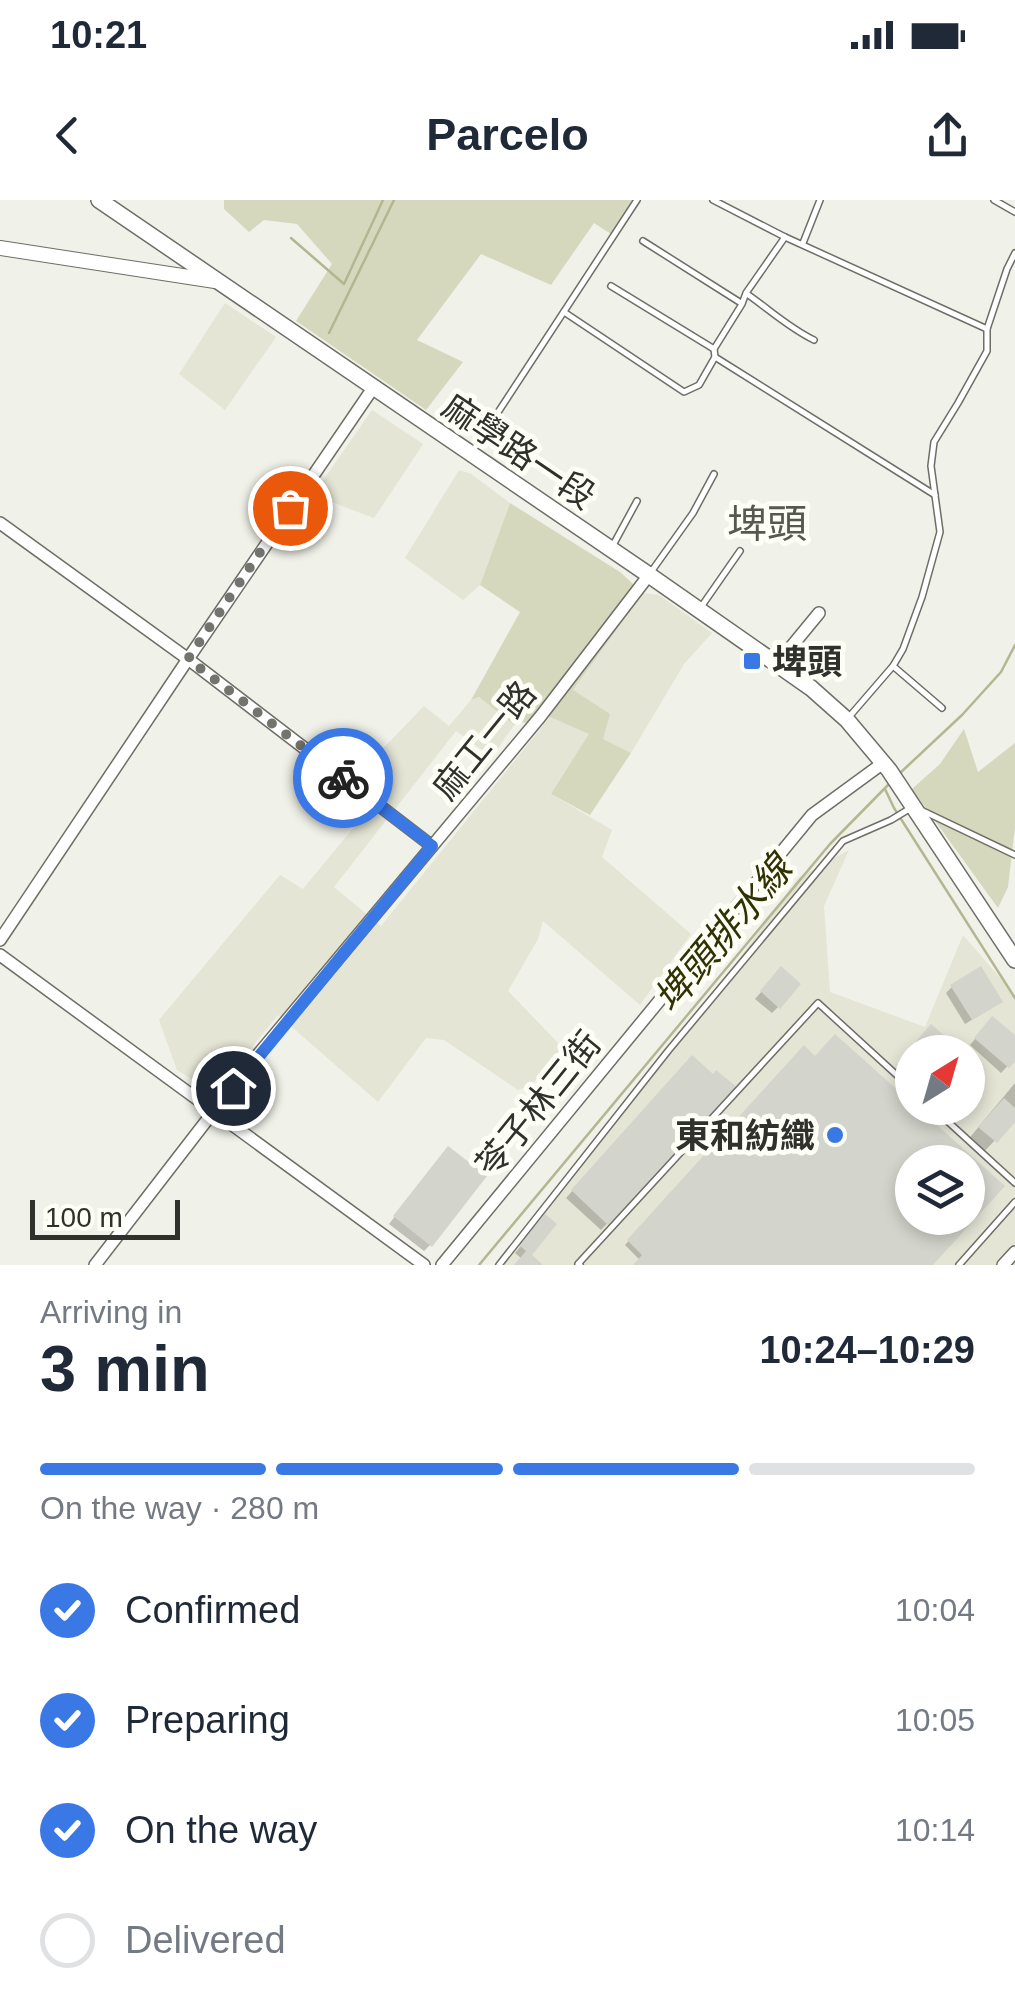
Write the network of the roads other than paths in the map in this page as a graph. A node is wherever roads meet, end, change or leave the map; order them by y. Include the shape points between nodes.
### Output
1 (99, 200) edge
2 (637, 200) edge
3 (713, 200) edge
4 (820, 200) edge
5 (994, 200) edge
6 (1015, 212) edge
7 (785, 237) junction
8 (642, 241) dead end
9 (803, 243) junction
10 (0, 248) edge
11 (1015, 253) edge
12 (215, 281) junction
13 (611, 286) dead end
14 (746, 293) junction
15 (742, 304) junction
16 (563, 312) junction
17 (986, 329) junction
18 (814, 340) dead end
19 (714, 349) junction
20 (715, 358) junction
21 (373, 388) junction
22 (470, 454) junction
23 (714, 474) dead end
24 (935, 495) junction
25 (637, 501) dead end
26 (0, 523) edge
27 (611, 549) junction
28 (740, 552) dead end
29 (650, 575) junction
30 (700, 610) junction
31 (819, 613) dead end
32 (188, 659) junction
33 (777, 664) junction
34 (893, 666) junction
35 (942, 708) dead end
36 (848, 720) junction
37 (886, 767) junction
38 (912, 806) junction
39 (432, 846) junction
40 (1015, 855) edge
41 (0, 940) edge
42 (0, 956) edge
43 (1015, 960) edge
44 (895, 1073) edge
45 (215, 1113) junction
46 (951, 1125) edge
47 (1015, 1183) edge
48 (1015, 1202) edge
49 (1015, 1252) edge
50 (95, 1265) edge
51 (424, 1265) edge
52 (442, 1265) edge
53 (499, 1265) edge
54 (580, 1265) edge
55 (958, 1265) edge
56 (1004, 1265) edge

1 - 12 main road, 麻學路一段
2 - 16 lane
3 - 7 lane
4 - 9 lane
5 - 6 lane
7 - 9 lane
7 - 14 lane
8 - 15 lane
9 - 17 lane
10 - 12 street
11 - 17 lane
12 - 21 main road, 麻學路一段
13 - 19 lane
14 - 15 lane
14 - 18 lane
15 - 19 lane
16 - 20 lane via 684,392 699,385
16 - 22 lane
17 - 24 lane via 987,351 934,442
19 - 20 lane
20 - 24 lane
21 - 22 main road, 麻學路一段
21 - 32 street
22 - 27 main road, 麻學路一段
23 - 29 lane
24 - 34 lane via 940,532
25 - 27 lane
26 - 32 street
27 - 29 main road, 麻學路一段
28 - 30 lane
29 - 30 main road, 麻學路一段
29 - 39 street, 麻工一路
30 - 33 main road, 麻學路一段
31 - 33 street
32 - 39 street
32 - 41 street
33 - 36 main road, 麻學路一段
34 - 35 lane
34 - 36 lane
36 - 37 main road, 麻學路一段
37 - 38 main road, 麻學路一段
37 - 52 street, 苓子林三街 via 812,815
38 - 40 lane
38 - 43 main road
38 - 53 lane via 843,841
39 - 45 street, 麻工一路
42 - 45 street
44 - 54 lane via 818,1003
45 - 50 street, 麻工一路
45 - 51 street
46 - 47 lane
48 - 55 lane
49 - 56 street

